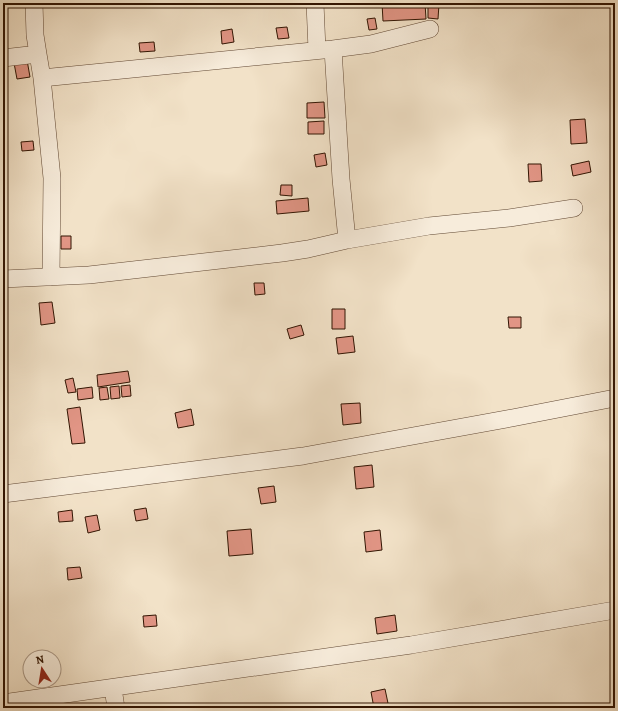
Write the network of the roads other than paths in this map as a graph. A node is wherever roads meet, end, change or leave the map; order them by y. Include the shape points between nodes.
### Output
1 (34, 3) edge
2 (315, 3) edge
3 (430, 29) dead end
4 (325, 49) junction
5 (38, 54) junction
6 (3, 58) edge
7 (42, 78) junction
8 (574, 208) dead end
9 (347, 240) junction
10 (51, 277) junction
11 (3, 279) edge
12 (615, 398) edge
13 (3, 494) edge
14 (615, 610) edge
15 (113, 688) junction
16 (3, 703) edge
17 (116, 708) edge

1 - 5 street
2 - 4 street
3 - 4 street via 371,44
4 - 7 street
4 - 9 street
5 - 6 street
5 - 7 street
7 - 10 street via 52,178
8 - 9 street via 509,218 435,225
9 - 10 street via 282,253
10 - 11 street
12 - 13 street via 303,456
14 - 15 street via 411,645
15 - 16 street
15 - 17 street

